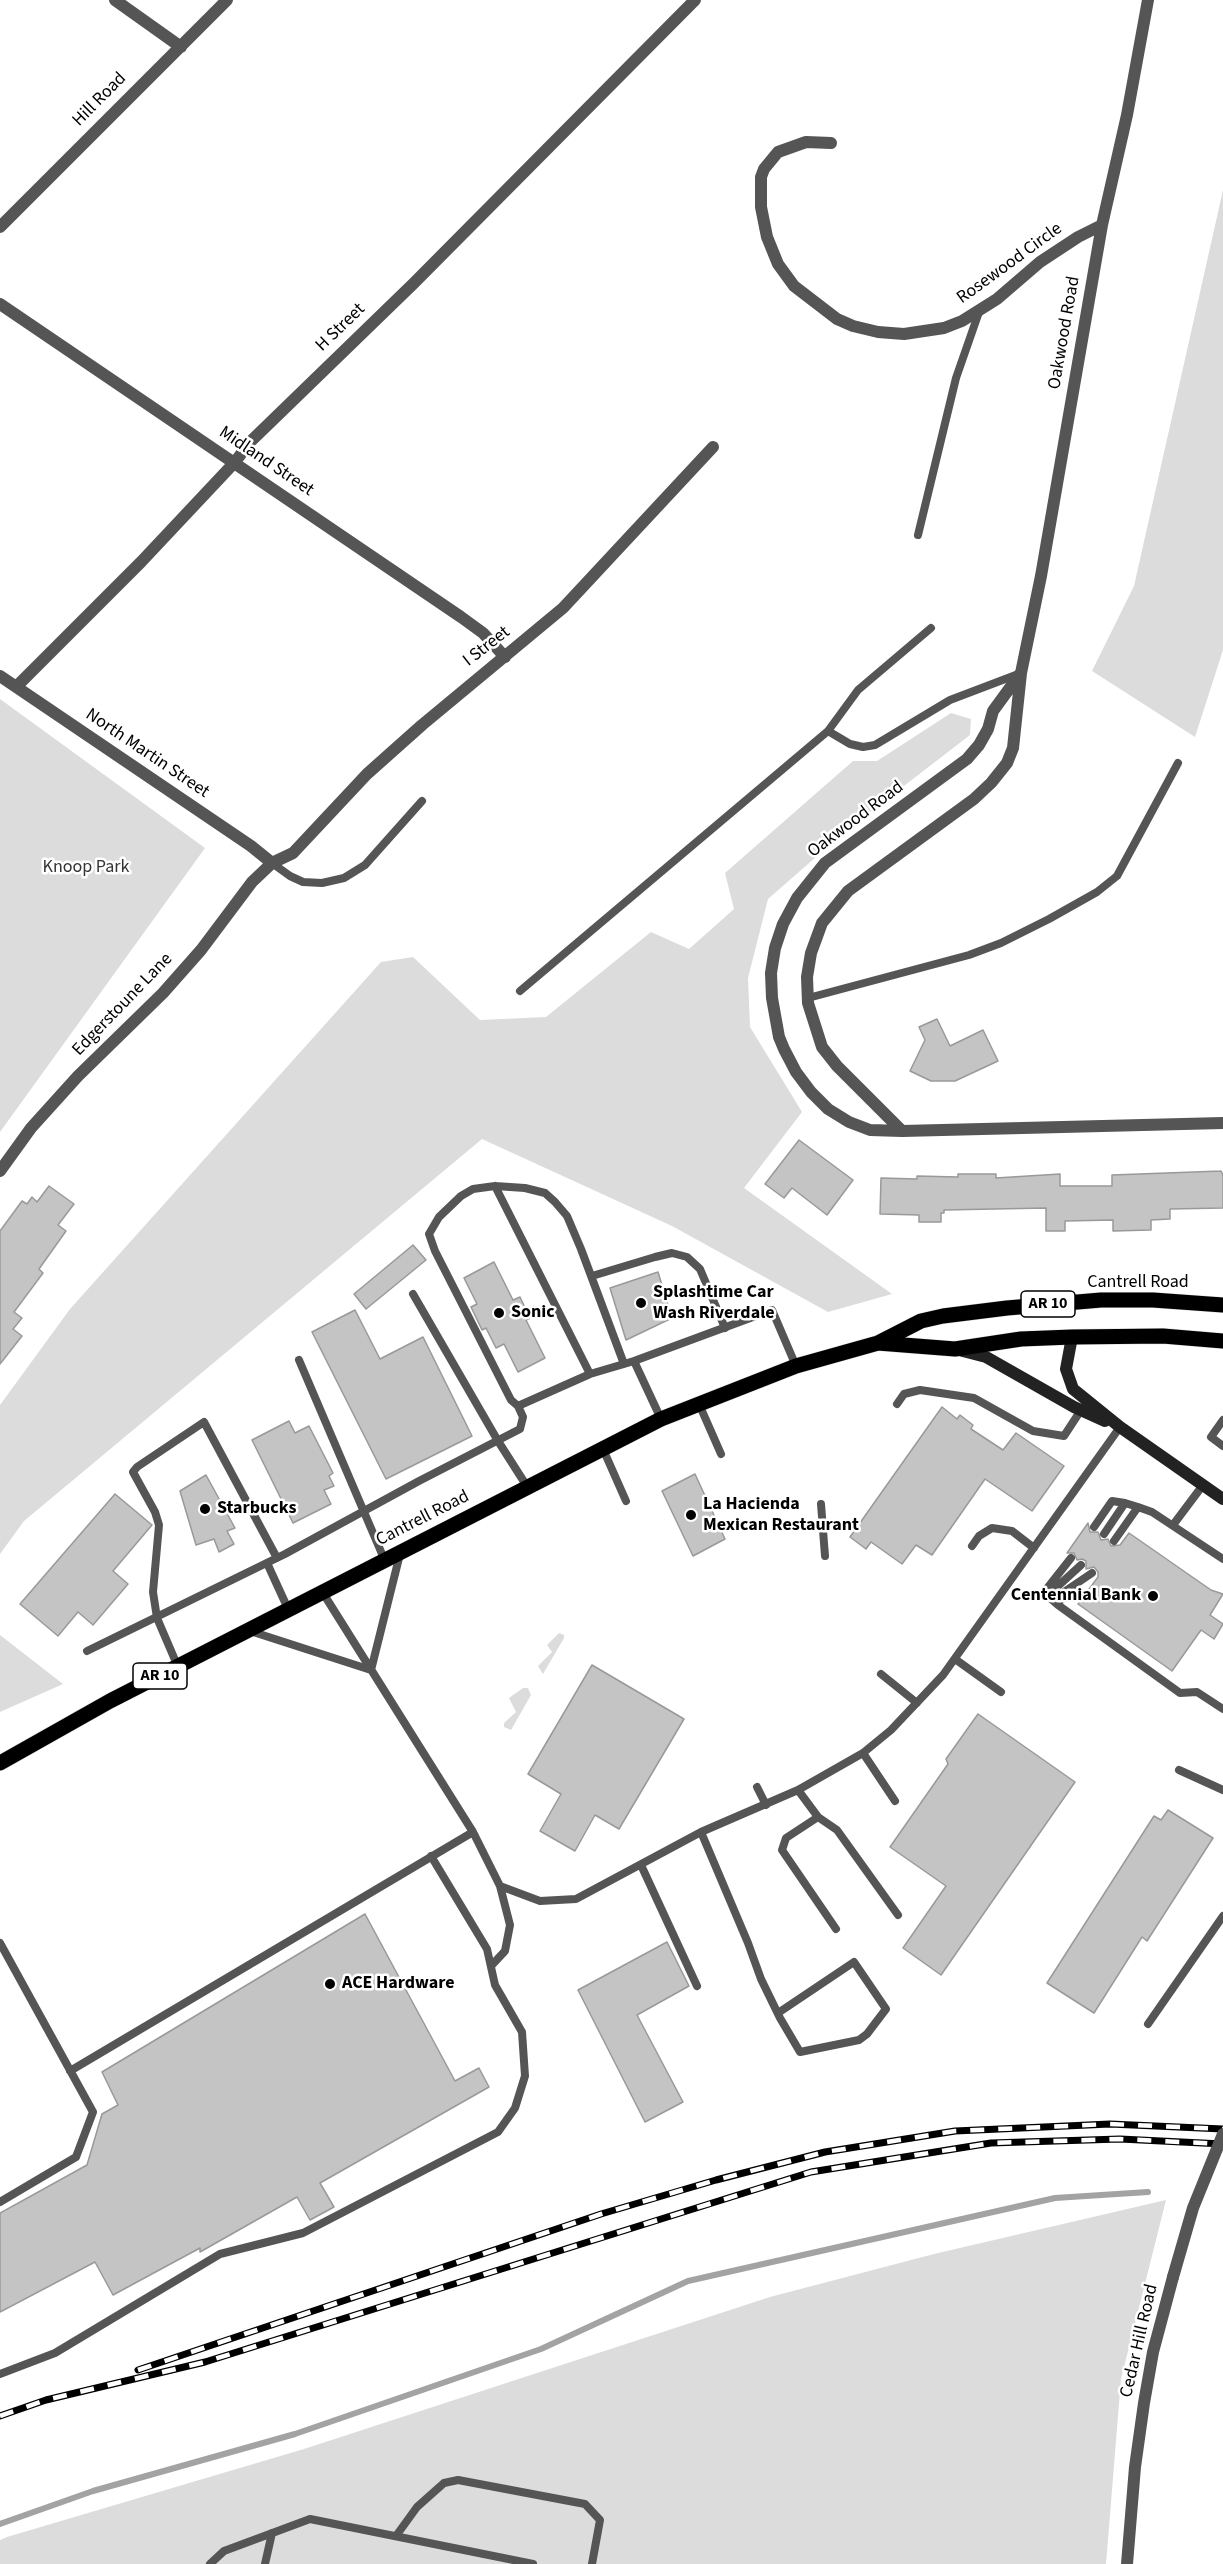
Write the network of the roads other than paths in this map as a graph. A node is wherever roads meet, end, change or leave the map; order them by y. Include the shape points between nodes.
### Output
1 (115, 0) edge
2 (227, 0) edge
3 (695, 0) edge
4 (1148, 0) edge
5 (181, 47) junction
6 (831, 143) dead end
7 (1102, 225) junction
8 (0, 227) edge
9 (0, 304) edge
10 (979, 312) junction
11 (713, 447) dead end
12 (235, 462) junction
13 (918, 535) dead end
14 (931, 628) dead end
15 (505, 657) junction
16 (1021, 673) junction
17 (0, 676) edge
18 (16, 687) junction
19 (828, 731) junction
20 (1178, 763) dead end
21 (422, 801) dead end
22 (272, 863) junction
23 (520, 991) dead end
24 (808, 998) junction
25 (1223, 1123) edge
26 (902, 1131) junction
27 (0, 1171) edge
28 (495, 1186) junction
29 (592, 1276) junction
30 (413, 1294) dead end
31 (1223, 1305) edge
32 (725, 1328) junction
33 (1072, 1337) junction
34 (1223, 1341) edge
35 (878, 1343) junction
36 (955, 1349) junction
37 (299, 1360) dead end
38 (634, 1361) junction
39 (624, 1364) junction
40 (796, 1366) junction
41 (590, 1374) junction
42 (699, 1404) junction
43 (897, 1404) dead end
44 (518, 1406) junction
45 (1081, 1410) junction
46 (661, 1419) junction
47 (1223, 1420) edge
48 (1120, 1427) junction
49 (498, 1442) junction
50 (1223, 1446) edge
51 (603, 1449) junction
52 (722, 1454) dead end
53 (1203, 1485) junction
54 (528, 1488) junction
55 (1223, 1499) edge
56 (626, 1501) dead end
57 (1125, 1503) junction
58 (821, 1504) dead end
59 (1137, 1507) junction
60 (365, 1510) junction
61 (1173, 1525) junction
62 (1094, 1527) dead end
63 (1104, 1534) dead end
64 (1114, 1541) dead end
65 (972, 1546) dead end
66 (1034, 1548) junction
67 (400, 1554) junction
68 (825, 1556) dead end
69 (277, 1558) junction
70 (1071, 1558) dead end
71 (1223, 1559) edge
72 (384, 1561) junction
73 (267, 1563) junction
74 (1081, 1565) dead end
75 (1092, 1573) dead end
76 (323, 1593) junction
77 (1050, 1598) junction
78 (1058, 1605) junction
79 (289, 1612) junction
80 (157, 1618) junction
81 (250, 1631) junction
82 (87, 1651) dead end
83 (955, 1659) junction
84 (178, 1667) junction
85 (371, 1670) junction
86 (882, 1674) dead end
87 (1001, 1692) dead end
88 (917, 1703) junction
89 (1223, 1709) edge
90 (862, 1753) junction
91 (0, 1763) edge
92 (1179, 1770) dead end
93 (757, 1787) dead end
94 (798, 1790) junction
95 (1223, 1790) edge
96 (895, 1801) dead end
97 (766, 1805) junction
98 (818, 1817) junction
99 (473, 1832) junction
100 (700, 1832) junction
101 (431, 1856) junction
102 (641, 1865) junction
103 (500, 1886) junction
104 (898, 1915) dead end
105 (1223, 1916) edge
106 (836, 1929) dead end
107 (0, 1943) edge
108 (491, 1966) junction
109 (697, 1986) dead end
110 (778, 2013) junction
111 (1148, 2024) dead end
112 (70, 2071) junction
113 (1223, 2134) edge
114 (0, 2202) edge
115 (0, 2374) edge
116 (272, 2534) junction
117 (396, 2536) junction
118 (210, 2564) edge
119 (265, 2564) edge
120 (533, 2564) edge
121 (592, 2564) edge
122 (1127, 2564) edge

1 - 5 street
2 - 5 street, Hill Road
3 - 12 street, H Street
4 - 7 street, Oakwood Road
5 - 8 street, Hill Road
6 - 10 street, Rosewood Circle via 806,142 786,147 771,158 761,177 767,237 778,264 794,286 837,319 878,332 904,334 944,328
7 - 10 street, Rosewood Circle via 1040,262
7 - 16 street, Oakwood Road
9 - 12 street, Midland Street
10 - 13 lane via 956,378
11 - 15 street, I Street via 563,608
12 - 15 street, Midland Street via 461,617
12 - 18 street, H Street
14 - 19 lane via 858,690
15 - 22 street, I Street via 367,774 293,852
16 - 19 lane via 950,700 875,745 850,744
16 - 24 street, Oakwood Road via 1016,734 1007,763 974,799 848,891 831,911 811,953
16 - 26 street, Oakwood Road via 993,711 980,745 967,759 814,874 783,924 775,948 772,998 779,1037 796,1072 822,1104 849,1122 870,1130
17 - 18 street, North Martin Street
18 - 22 street, North Martin Street
19 - 23 lane
20 - 24 lane via 1116,876 1097,892 969,955
21 - 22 lane via 365,865 344,878 303,882
22 - 27 street, Edgerstoune Lane via 252,882 163,993 30,1128
24 - 26 street, Oakwood Road via 827,1055
25 - 26 street, Oakwood Road
28 - 29 lane via 545,1193 555,1202 567,1216
28 - 41 lane
28 - 44 lane via 473,1189 461,1196 439,1217 429,1234 511,1400
29 - 32 lane via 672,1253 687,1257 700,1269
29 - 39 lane
30 - 49 lane
31 - 35 main road, Cantrell Road / AR 10 via 1101,1300 1007,1308 921,1321
32 - 38 lane
32 - 40 lane via 772,1310
33 - 34 main road, Cantrell Road / AR 10 via 1163,1336
33 - 36 main road, Cantrell Road / AR 10 via 993,1342
33 - 48 street via 1066,1369 1073,1389
35 - 36 main road, Cantrell Road / AR 10
35 - 40 main road, Cantrell Road / AR 10
36 - 45 street via 986,1357
37 - 60 lane
38 - 39 lane
38 - 46 lane
39 - 41 lane
40 - 42 main road, Cantrell Road / AR 10
41 - 44 lane
42 - 46 main road, Cantrell Road / AR 10
42 - 52 lane
43 - 45 lane via 904,1394 920,1390 974,1398 1033,1431 1064,1436
44 - 49 lane via 523,1417 520,1429
45 - 48 street
46 - 51 main road, Cantrell Road / AR 10
47 - 50 lane via 1211,1437
48 - 53 street
48 - 66 lane
49 - 54 lane
49 - 60 lane
51 - 54 main road, Cantrell Road / AR 10
51 - 56 lane
53 - 55 street
53 - 61 lane
54 - 67 main road, Cantrell Road / AR 10
57 - 59 lane
57 - 62 lane via 1112,1501
57 - 63 lane
58 - 68 lane
59 - 61 lane
59 - 64 lane
60 - 69 lane
60 - 72 lane
61 - 71 lane
65 - 66 lane via 992,1528 1012,1531
66 - 83 lane
67 - 72 main road, Cantrell Road / AR 10
67 - 85 lane
69 - 73 lane
69 - 80 lane via 204,1422 133,1472 159,1525 153,1592
70 - 77 lane via 1046,1591
72 - 76 main road, Cantrell Road / AR 10
73 - 79 lane
73 - 80 lane
74 - 77 lane
75 - 78 lane via 1064,1592
76 - 79 main road, Cantrell Road / AR 10
76 - 85 lane
77 - 78 lane
78 - 89 lane via 1180,1694 1197,1692
79 - 81 main road, Cantrell Road / AR 10
80 - 82 lane
80 - 84 lane
81 - 84 main road, Cantrell Road / AR 10
81 - 85 lane
83 - 87 lane
83 - 88 lane
84 - 91 main road, Cantrell Road / AR 10
85 - 99 lane
86 - 88 lane
88 - 90 lane
90 - 94 lane
90 - 96 lane
92 - 95 lane
93 - 97 lane
94 - 97 lane
94 - 98 lane
97 - 100 lane
98 - 104 lane via 837,1830
98 - 106 lane via 786,1839 782,1850
99 - 101 lane
99 - 103 lane
100 - 102 lane
100 - 110 lane
101 - 108 lane via 487,1949
101 - 112 lane
102 - 103 lane via 576,1899 540,1901
102 - 109 lane
103 - 108 lane via 510,1925 505,1951
105 - 111 lane
107 - 112 lane
108 - 115 lane via 495,1985 522,2032 525,2055 525,2076 515,2108 498,2132 303,2233 220,2254 55,2353
110 - 110 lane via 800,2052 859,2040 886,2009 854,1962
112 - 114 lane via 93,2112 76,2157
113 - 122 street, Cedar Hill Road, bridge via 1193,2208 1153,2352 1135,2467
116 - 117 lane via 310,2519
116 - 118 lane via 224,2551
116 - 119 lane
117 - 120 lane
117 - 121 lane via 417,2507 444,2483 458,2480 585,2504 600,2520

